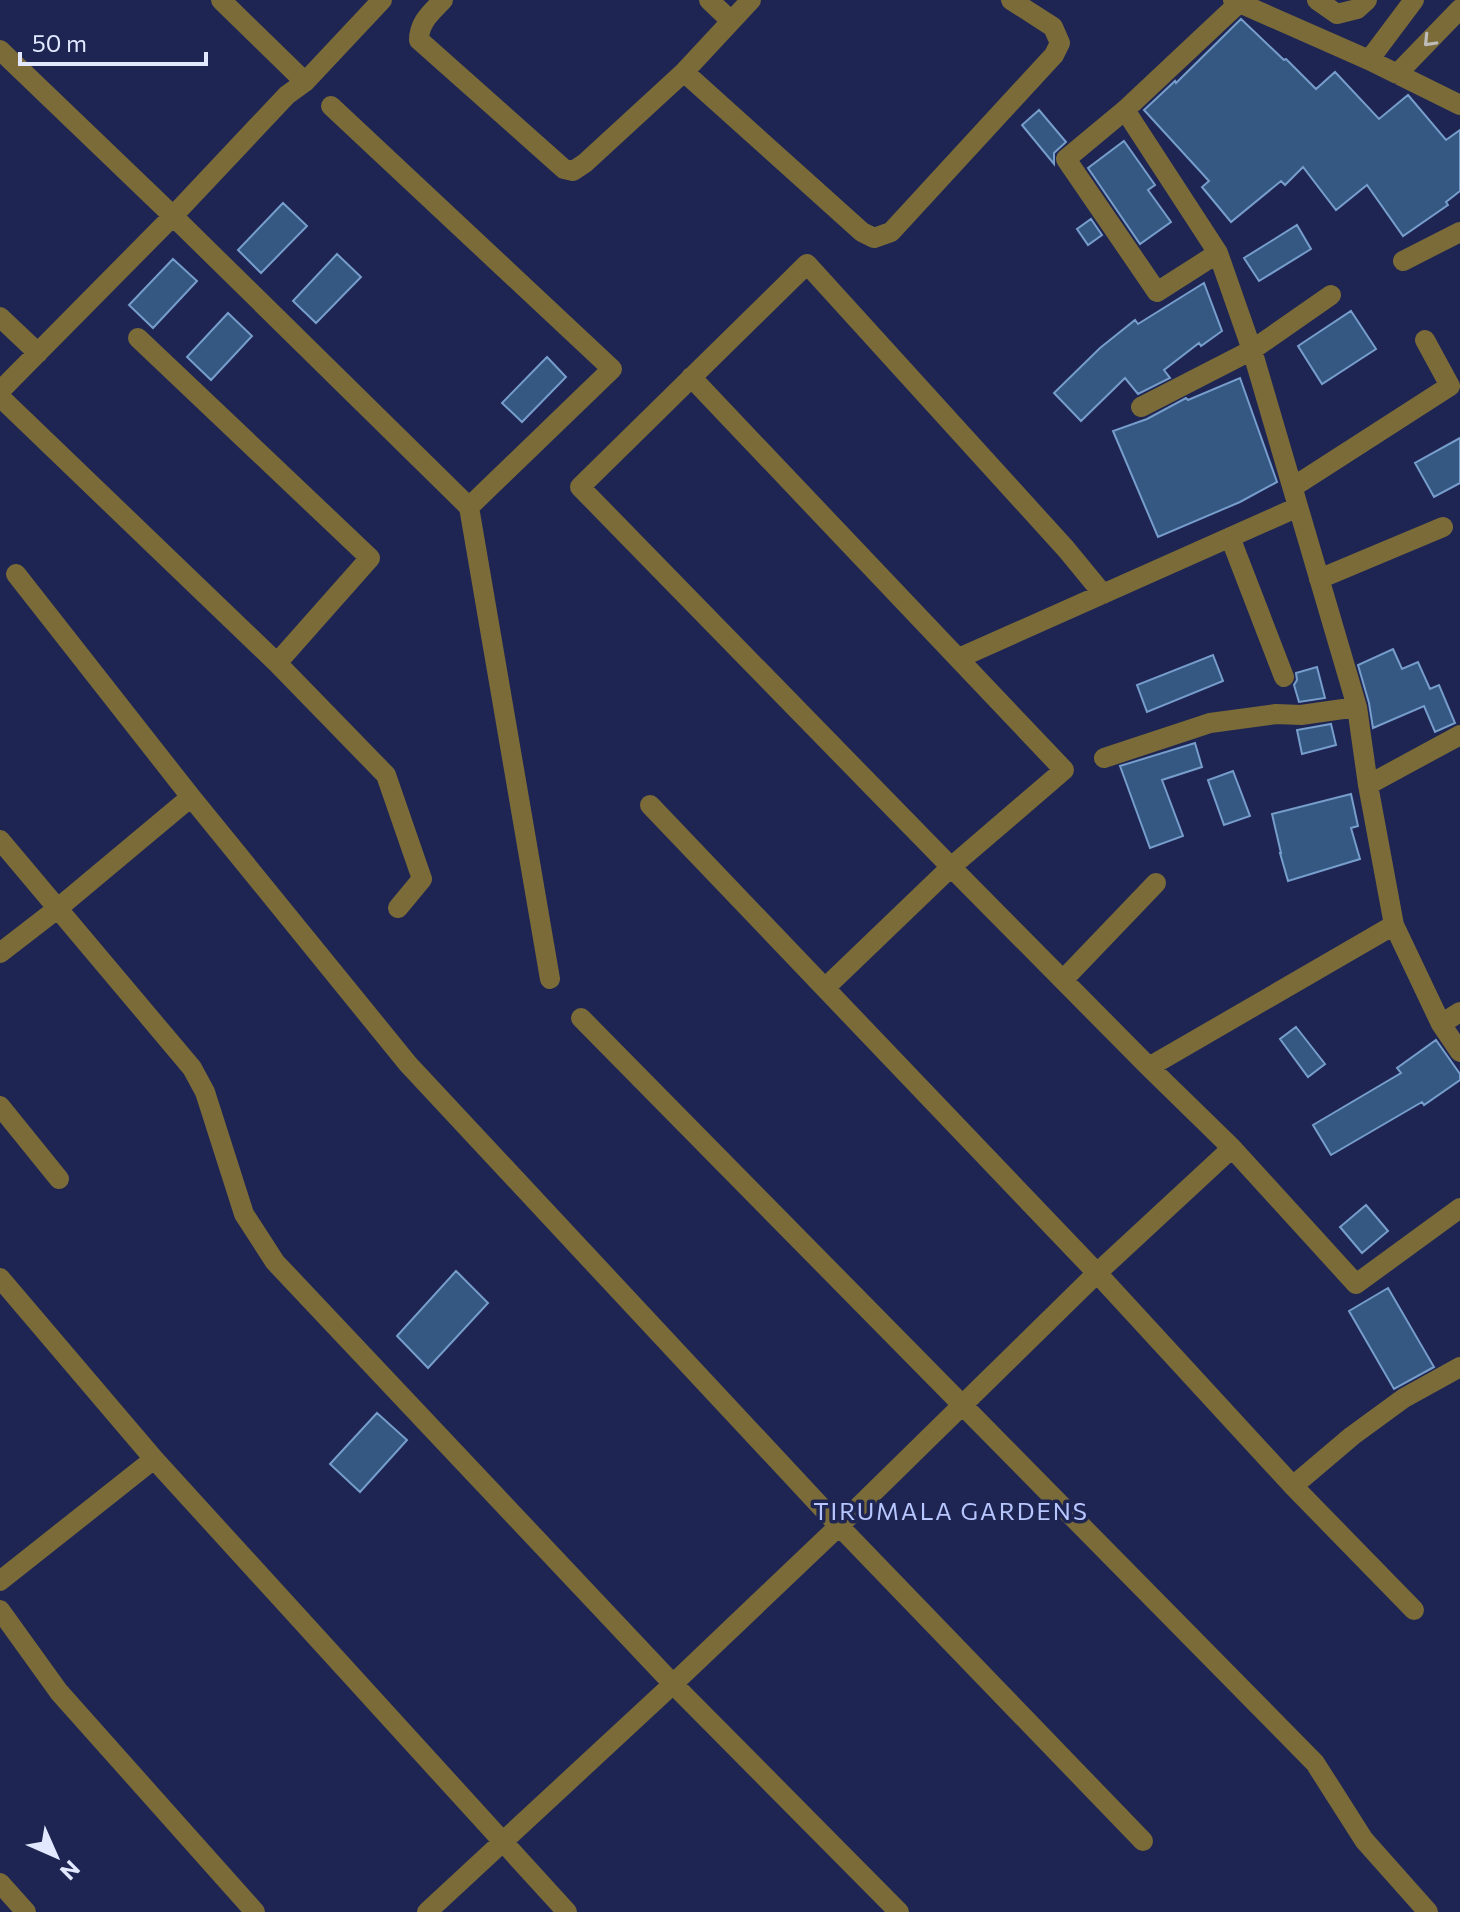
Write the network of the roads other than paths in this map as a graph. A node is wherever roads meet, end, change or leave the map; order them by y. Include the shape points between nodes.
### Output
1 (221, 0) edge
2 (382, 0) edge
3 (443, 0) edge
4 (709, 0) edge
5 (751, 0) edge
6 (1011, 0) edge
7 (1317, 0) edge
8 (1367, 0) edge
9 (1414, 0) edge
10 (1236, 1) edge
11 (1460, 9) edge
12 (731, 21) junction
13 (0, 50) edge
14 (1369, 60) junction
15 (684, 72) junction
16 (1397, 74) junction
17 (305, 82) junction
18 (1460, 105) edge
19 (331, 106) dead end
20 (1125, 110) junction
21 (173, 216) junction
22 (1460, 232) edge
23 (1218, 253) junction
24 (1403, 261) dead end
25 (1331, 295) dead end
26 (0, 317) edge
27 (138, 338) dead end
28 (1425, 340) dead end
29 (1252, 350) junction
30 (38, 353) junction
31 (691, 377) junction
32 (1450, 386) junction
33 (0, 394) edge
34 (1460, 405) edge
35 (1141, 407) dead end
36 (1296, 497) junction
37 (469, 507) junction
38 (1443, 527) dead end
39 (1230, 537) junction
40 (16, 574) dead end
41 (1319, 579) junction
42 (1103, 594) junction
43 (959, 658) junction
44 (277, 663) junction
45 (1284, 677) dead end
46 (1357, 707) junction
47 (1460, 735) edge
48 (1104, 758) dead end
49 (1368, 785) junction
50 (191, 797) junction
51 (650, 805) dead end
52 (0, 840) edge
53 (951, 867) junction
54 (1156, 883) dead end
55 (398, 908) dead end
56 (57, 909) junction
57 (1394, 925) junction
58 (0, 953) edge
59 (550, 979) dead end
60 (1064, 979) junction
61 (825, 988) junction
62 (1460, 1012) edge
63 (581, 1018) dead end
64 (1441, 1024) junction
65 (1460, 1052) edge
66 (1149, 1067) junction
67 (0, 1106) edge
68 (1232, 1148) junction
69 (59, 1179) dead end
70 (1460, 1209) edge
71 (1097, 1273) junction
72 (0, 1278) edge
73 (1460, 1367) edge
74 (963, 1404) junction
75 (154, 1459) junction
76 (1293, 1486) junction
77 (839, 1526) junction
78 (0, 1581) edge
79 (0, 1610) edge
80 (1414, 1610) dead end
81 (673, 1684) junction
82 (504, 1841) junction
83 (1143, 1841) dead end
84 (0, 1883) edge
85 (26, 1912) edge
86 (255, 1912) edge
87 (427, 1912) edge
88 (567, 1912) edge
89 (899, 1912) edge
90 (1428, 1912) edge

1 - 17 street
2 - 17 street
3 - 15 street via 419,29 419,40 564,169 573,171 585,163
4 - 12 street
5 - 12 street
6 - 15 street via 1053,27 1060,43 1054,55 891,232 874,238
7 - 8 street via 1337,14
9 - 14 street
10 - 14 street
10 - 20 street
11 -> 16 street
12 - 15 street
13 - 21 street
14 - 16 street
16 - 18 street
17 - 21 street
19 - 37 street via 612,369
20 - 23 street
20 - 23 street via 1066,159 1157,292
21 - 30 street
21 - 37 street
22 - 24 street
23 - 29 street
25 - 29 street
26 - 30 street
27 - 44 street via 370,558
28 - 32 street
29 - 35 street
29 - 36 street
30 - 33 street
31 - 42 street via 807,264
31 - 43 street
31 - 53 street via 580,487
32 - 34 street
32 - 36 street
33 - 44 street
36 - 39 street
36 - 41 street
37 - 59 street
38 - 41 street
39 - 42 street
39 - 45 street
40 - 50 street
41 - 46 street
42 - 43 street
43 - 53 street via 1064,770
44 - 55 street via 386,775 422,879
46 - 48 street via 1210,723
46 - 49 street
47 - 49 street
49 - 57 street
50 - 56 street
50 - 77 street via 408,1064
51 - 61 street
52 - 56 street
53 - 60 street
53 - 61 street
54 - 60 street
56 - 58 street
56 - 81 street via 192,1068 205,1092 244,1214 275,1262
57 - 64 street
57 - 66 street
60 - 66 street
61 - 71 street
62 - 64 street
63 - 74 street
64 - 65 street
66 - 68 street
67 - 69 street
68 - 70 street via 1356,1284
68 - 71 street
71 - 74 street
71 - 76 street
72 - 75 street
73 - 76 street via 1404,1398
74 - 77 street
74 - 90 street via 1315,1763 1364,1840
75 - 78 street
75 - 82 street
76 - 80 street
77 - 81 street
77 - 83 street
79 - 86 street via 59,1692
81 - 82 street
81 - 89 street
82 - 87 street
82 - 88 street
84 - 85 street

